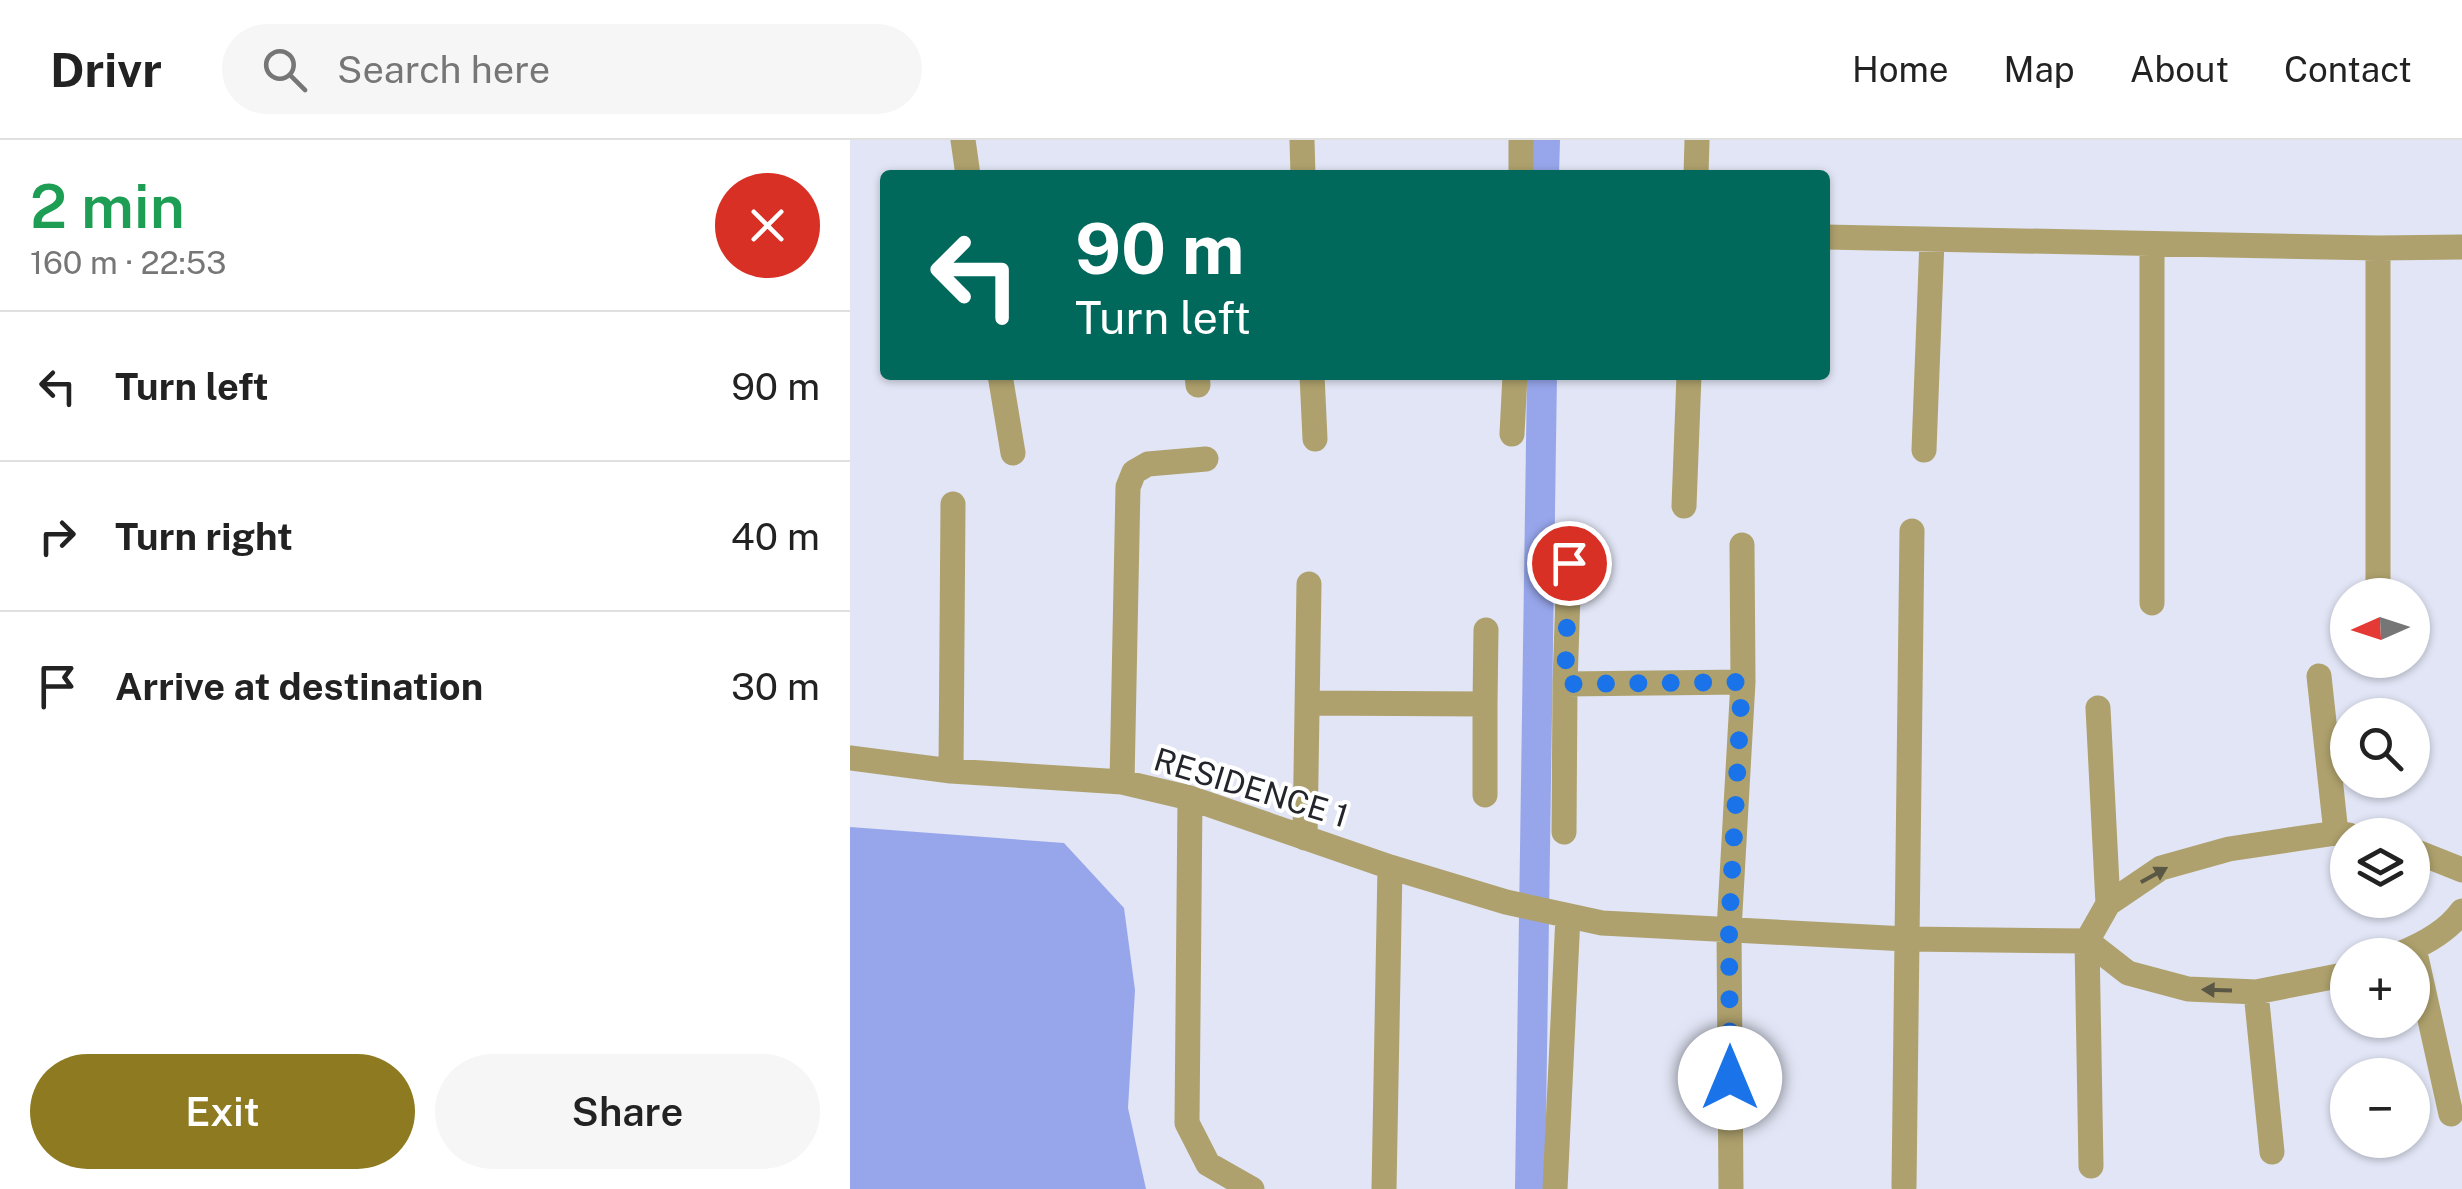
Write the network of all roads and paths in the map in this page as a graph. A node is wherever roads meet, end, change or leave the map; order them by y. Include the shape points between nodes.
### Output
1 (962, 140) edge
2 (1302, 140) edge
3 (1521, 140) edge
4 (1697, 140) edge
5 (967, 170) edge
6 (1304, 170) edge
7 (1521, 170) edge
8 (1696, 170) edge
9 (1830, 237) edge
10 (1932, 240) junction
11 (2152, 244) junction
12 (2462, 246) edge
13 (2378, 248) junction
14 (1001, 380) edge
15 (1312, 380) edge
16 (1515, 380) edge
17 (1689, 380) edge
18 (1512, 434) dead end
19 (1315, 439) dead end
20 (1924, 450) dead end
21 (1012, 453) dead end
22 (1206, 460) dead end
23 (953, 504) dead end
24 (1684, 506) dead end
25 (1912, 531) dead end
26 (1742, 546) dead end
27 (1569, 563) dead end
28 (2378, 578) edge
29 (1309, 584) dead end
30 (2152, 603) dead end
31 (1486, 630) dead end
32 (2319, 676) dead end
33 (1742, 682) junction
34 (1565, 684) junction
35 (1308, 704) junction
36 (1485, 704) junction
37 (2098, 708) dead end
38 (850, 758) edge
39 (952, 771) junction
40 (1122, 782) junction
41 (1485, 795) dead end
42 (1190, 798) junction
43 (2341, 818) edge
44 (1564, 832) dead end
45 (2330, 836) edge
46 (1305, 838) junction
47 (2430, 857) edge
48 (1390, 867) junction
49 (2462, 870) edge
50 (2108, 904) junction
51 (2462, 910) edge
52 (1562, 914) junction
53 (1729, 930) junction
54 (2428, 938) edge
55 (1906, 939) junction
56 (2087, 941) junction
57 (2330, 978) edge
58 (2256, 992) junction
59 (2430, 1038) edge
60 (2451, 1114) dead end
61 (2272, 1152) dead end
62 (2091, 1166) dead end
63 (1904, 1186) dead end
64 (1252, 1189) edge
65 (1384, 1189) edge
66 (1555, 1189) edge
67 (1731, 1189) edge

1 - 5 street
2 - 6 street
3 - 7 street
4 - 8 street
9 - 10 street
10 - 11 street
10 - 20 street
11 - 13 street
11 - 30 street
12 - 13 street
13 - 28 street
14 - 21 street
15 - 19 street
16 - 18 street
17 - 24 street
22 - 40 street via 1148,464 1134,472 1128,487
23 - 39 street
25 - 55 street
26 - 33 street
27 - 34 street
29 - 35 street
31 - 36 street
32 - 43 street
33 - 34 street
33 - 53 street
34 - 44 street
35 - 36 street
35 - 46 street
36 - 41 street
37 - 50 street
38 - 39 street, RESIDENCE 1
39 - 40 street, RESIDENCE 1
40 - 42 street, RESIDENCE 1
42 - 46 street, RESIDENCE 1
42 - 64 street via 1187,1123 1208,1164
50 -> 45 street via 2161,868 2229,849
46 - 48 street, RESIDENCE 1
47 - 49 street
48 - 52 street, RESIDENCE 1
48 - 65 street
50 - 56 street
51 - 54 street
52 - 53 street via 1602,923
52 - 66 street
53 - 55 street
53 - 67 street
55 - 56 street
55 - 63 street
58 -> 56 street via 2188,989 2128,973
56 - 62 street
57 - 58 street
58 - 61 street
59 - 60 street

